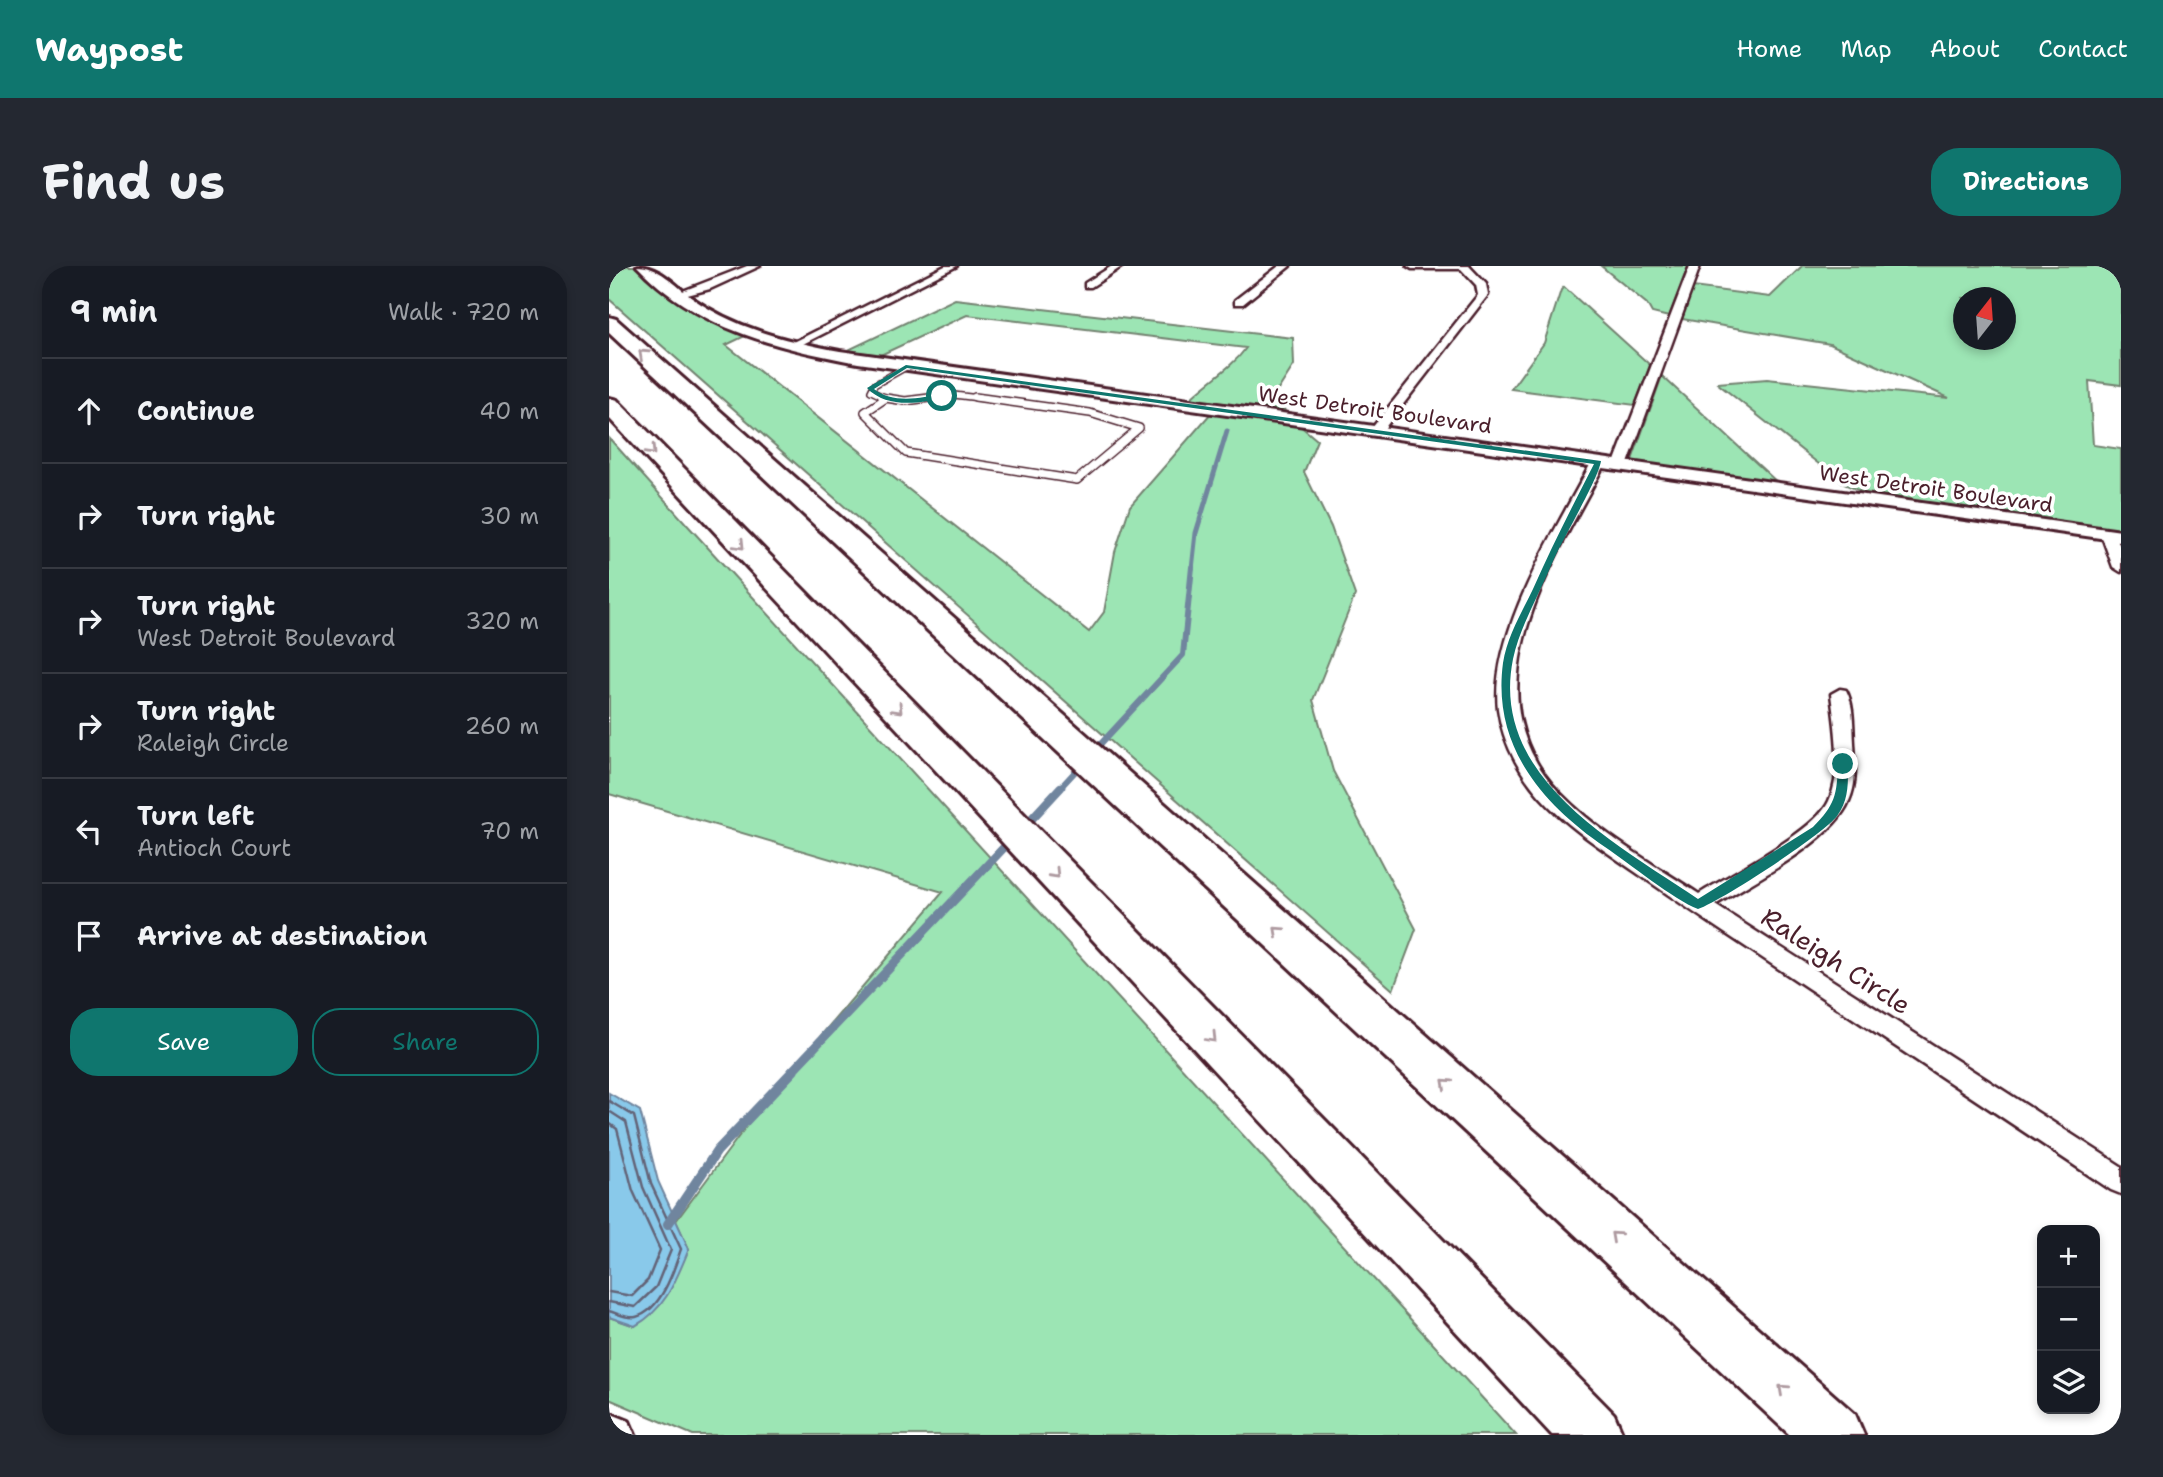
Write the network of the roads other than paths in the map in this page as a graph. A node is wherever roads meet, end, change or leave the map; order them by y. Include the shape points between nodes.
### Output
1 (643, 266) edge
2 (755, 266) edge
3 (952, 266) edge
4 (1118, 266) edge
5 (1285, 266) edge
6 (1412, 266) edge
7 (1464, 266) edge
8 (1695, 266) edge
9 (1089, 285) dead end
10 (680, 294) junction
11 (1239, 302) dead end
12 (609, 323) edge
13 (793, 345) junction
14 (906, 366) junction
15 (886, 398) junction
16 (609, 405) edge
17 (1376, 431) junction
18 (1598, 463) junction
19 (1621, 466) junction
20 (2114, 535) edge
21 (2121, 568) edge
22 (1840, 694) dead end
23 (1698, 905) junction
24 (2121, 1181) edge
25 (609, 1433) edge
26 (615, 1435) edge
27 (1593, 1435) edge
28 (1834, 1435) edge

1 - 10 street, West Detroit Boulevard
2 - 10 street
3 - 13 street
4 - 9 street
5 - 11 street
6 - 7 street
7 - 17 street via 1481,284 1483,295
8 - 19 street
10 - 13 street, West Detroit Boulevard via 726,323
28 -> 12 highway
13 - 14 street, West Detroit Boulevard
14 - 15 lane via 870,388
14 - 17 street, West Detroit Boulevard
15 - 15 lane via 918,401 955,394 1090,413 1139,428 1077,480 906,453 865,412
16 -> 27 highway
17 - 18 street, West Detroit Boulevard
18 - 19 street, West Detroit Boulevard
18 - 23 street, Raleigh Circle via 1514,642 1507,673 1507,707 1522,757 1544,788 1595,834
19 - 20 street, West Detroit Boulevard
20 - 21 street
22 - 23 street via 1843,793 1833,813 1817,830
23 - 24 street, Raleigh Circle
25 - 26 street

